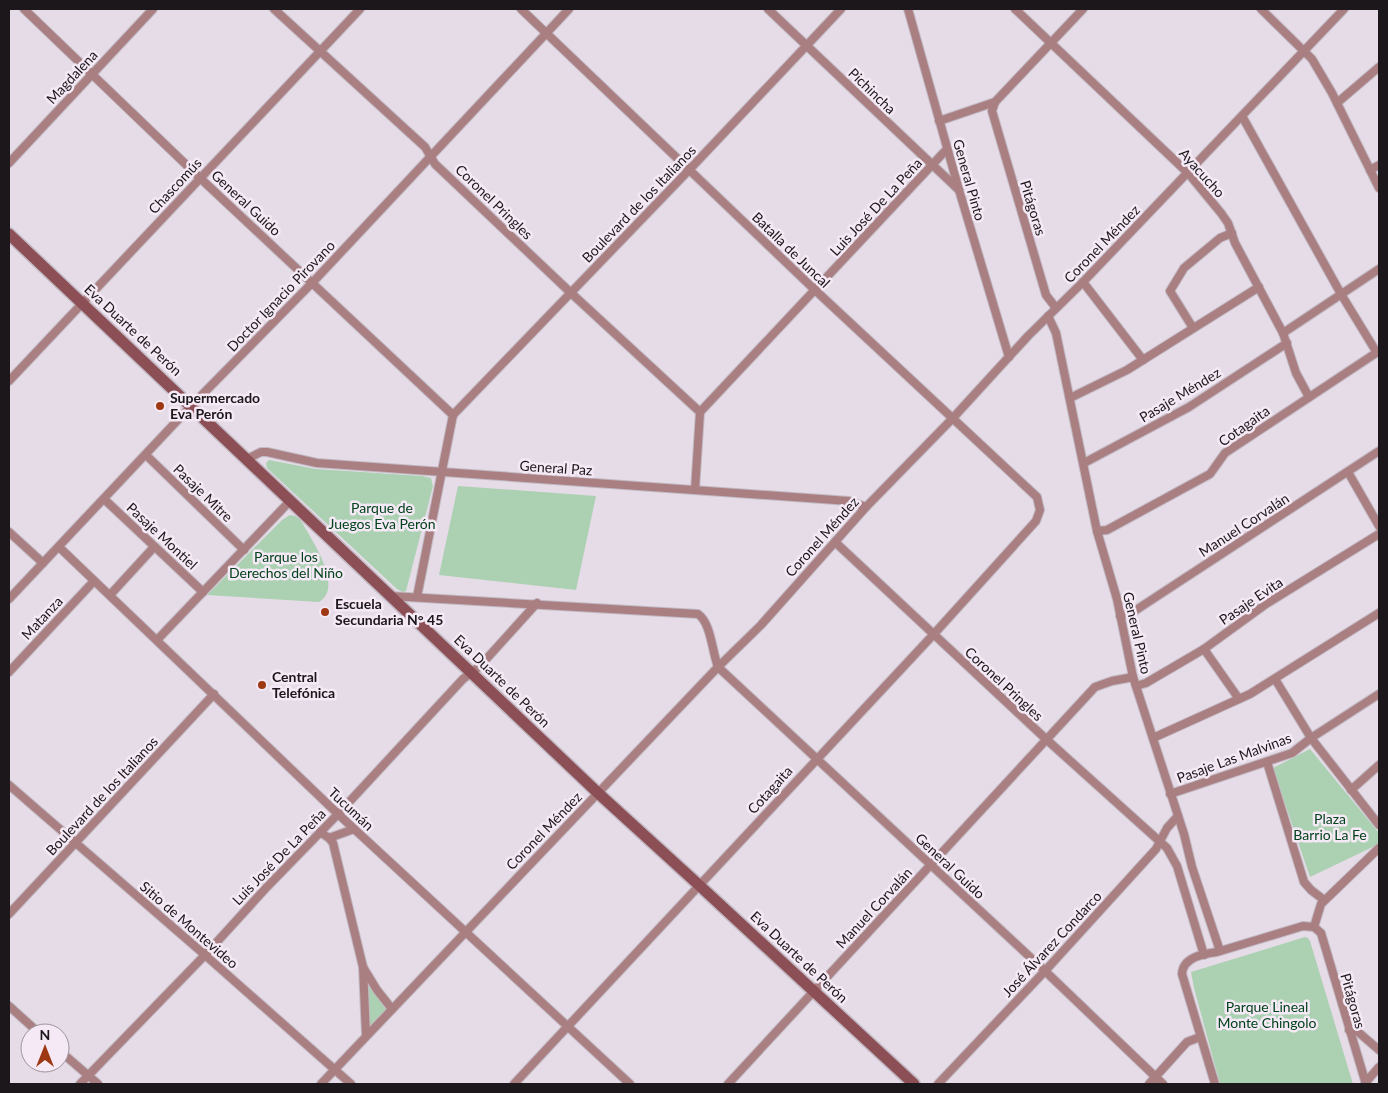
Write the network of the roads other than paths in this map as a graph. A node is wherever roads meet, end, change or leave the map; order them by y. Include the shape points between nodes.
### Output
1 (24, 9) edge
2 (153, 9) edge
3 (274, 9) edge
4 (360, 9) edge
5 (521, 9) edge
6 (569, 9) edge
7 (768, 9) edge
8 (841, 9) edge
9 (908, 9) edge
10 (1015, 9) edge
11 (1083, 9) edge
12 (1261, 9) edge
13 (1344, 9) edge
14 (546, 33) junction
15 (1050, 42) junction
16 (806, 45) junction
17 (1305, 50) junction
18 (319, 51) junction
19 (1379, 68) edge
20 (91, 75) junction
21 (995, 102) junction
22 (1337, 103) junction
23 (1242, 116) junction
24 (939, 121) junction
25 (947, 149) junction
26 (431, 156) junction
27 (9, 162) edge
28 (1379, 165) edge
29 (932, 166) junction
30 (690, 169) junction
31 (1370, 170) junction
32 (1188, 173) junction
33 (200, 178) junction
34 (1379, 188) edge
35 (959, 190) junction
36 (1232, 233) junction
37 (9, 234) edge
38 (1379, 269) edge
39 (313, 282) junction
40 (1083, 282) junction
41 (1259, 287) junction
42 (815, 290) junction
43 (571, 293) junction
44 (1341, 294) junction
45 (83, 304) junction
46 (1056, 308) junction
47 (1048, 316) junction
48 (1193, 328) junction
49 (1283, 333) junction
50 (1287, 343) junction
51 (1378, 352) edge
52 (1009, 357) junction
53 (1143, 360) junction
54 (9, 381) edge
55 (1309, 397) junction
56 (1070, 398) junction
57 (191, 406) junction
58 (700, 412) junction
59 (453, 415) junction
60 (952, 420) junction
61 (1379, 451) edge
62 (146, 455) junction
63 (247, 459) junction
64 (1084, 464) junction
65 (442, 472) junction
66 (1348, 472) junction
67 (695, 490) junction
68 (104, 499) junction
69 (290, 501) junction
70 (866, 508) junction
71 (1040, 510) joint
72 (1379, 526) edge
73 (1097, 531) junction
74 (9, 532) edge
75 (1379, 534) edge
76 (835, 542) junction
77 (154, 546) junction
78 (59, 547) junction
79 (244, 550) junction
80 (43, 563) junction
81 (94, 581) junction
82 (203, 592) junction
83 (110, 595) junction
84 (390, 596) junction
85 (417, 597) junction
86 (9, 599) edge
87 (537, 603) junction
88 (1379, 613) edge
89 (1120, 616) junction
90 (933, 635) junction
91 (157, 640) junction
92 (1204, 649) junction
93 (718, 668) junction
94 (9, 672) edge
95 (472, 673) junction
96 (1133, 678) junction
97 (1275, 679) junction
98 (1136, 686) junction
99 (214, 694) junction
100 (1379, 694) edge
101 (1239, 699) junction
102 (1153, 738) junction
103 (1311, 738) junction
104 (1046, 740) junction
105 (816, 759) junction
106 (1267, 762) junction
107 (1379, 766) edge
108 (9, 785) edge
109 (1351, 790) junction
110 (598, 793) junction
111 (1170, 794) junction
112 (338, 814) junction
113 (1178, 816) junction
114 (1379, 826) edge
115 (354, 829) junction
116 (320, 832) junction
117 (329, 838) junction
118 (1160, 841) junction
119 (75, 843) junction
120 (1379, 848) edge
121 (931, 866) junction
122 (700, 886) junction
123 (1324, 900) junction
124 (9, 914) edge
125 (1314, 927) junction
126 (466, 932) junction
127 (1220, 951) junction
128 (205, 955) junction
129 (1204, 955) junction
130 (363, 967) junction
131 (1045, 971) junction
132 (813, 991) junction
133 (9, 1006) edge
134 (392, 1009) junction
135 (28, 1023) edge
136 (567, 1025) junction
137 (1349, 1030) junction
138 (366, 1035) junction
139 (1200, 1037) junction
140 (1379, 1050) edge
141 (70, 1060) edge
142 (1379, 1068) edge
143 (335, 1069) junction
144 (88, 1076) junction
145 (1156, 1078) junction
146 (80, 1084) edge
147 (98, 1084) edge
148 (320, 1084) edge
149 (351, 1084) edge
150 (514, 1084) edge
151 (630, 1084) edge
152 (728, 1084) edge
153 (914, 1084) edge
154 (938, 1084) edge
155 (1149, 1084) edge
156 (1163, 1084) edge
157 (1215, 1084) edge
158 (1366, 1084) edge

1 - 20 street, General Guido
2 - 20 street, Magdalena
3 - 18 street, Coronel Pringles
4 - 18 street, Chascomús
5 - 14 street, Batalla de Juncal
6 - 14 street, Doctor Ignacio Pirovano
7 - 16 street, Pichincha
8 - 16 street, Boulevard de los Italianos
9 - 24 street, General Pinto
10 - 15 street, Ayacucho
11 - 15 street
12 - 17 street
13 - 17 street, Coronel Méndez
14 - 26 street, Doctor Ignacio Pirovano
14 - 30 street, Batalla de Juncal
15 - 21 street
15 - 32 street, Ayacucho
16 - 29 street, Pichincha
16 - 30 street, Boulevard de los Italianos
17 - 22 street
17 - 23 street, Coronel Méndez
18 - 26 street, Coronel Pringles
18 - 33 street, Chascomús
19 - 22 street
20 - 27 street, Magdalena
20 - 33 street, General Guido
21 - 24 street
21 - 46 street, Pitágoras via 992,111 1046,295
22 - 31 street
23 - 32 street, Coronel Méndez
23 - 44 street
24 - 25 street, General Pinto
25 - 29 street, Luis José De La Peña
25 - 35 street, General Pinto
26 - 39 street, Doctor Ignacio Pirovano
26 - 43 street, Coronel Pringles via 435,164
28 - 31 street
29 - 35 street, Pichincha
29 - 42 street, Luis José De La Peña
30 - 42 street, Batalla de Juncal
30 - 43 street, Boulevard de los Italianos
31 - 34 street
32 - 36 street, Ayacucho via 1221,213
32 - 40 street, Coronel Méndez
33 - 39 street, General Guido
33 - 45 street, Chascomús
35 - 52 street, General Pinto
36 - 41 street, Ayacucho
36 - 48 street via 1220,238 1184,268 1170,291
37 - 45 main road, Eva Duarte de Perón
38 - 44 street
39 - 57 street, Doctor Ignacio Pirovano
39 - 59 street, General Guido
40 - 46 street, Coronel Méndez
40 - 53 street
41 - 48 street
41 - 49 street, Ayacucho
42 - 58 street, Luis José De La Peña
42 - 60 street, Batalla de Juncal
43 - 58 street, Coronel Pringles
43 - 59 street, Boulevard de los Italianos
44 - 49 street
44 - 51 street
45 - 54 street, Chascomús
45 - 57 main road, Eva Duarte de Perón
46 - 47 street, Coronel Méndez
47 - 52 street, Coronel Méndez
47 - 56 street, General Pinto via 1056,332
48 - 53 street
49 - 50 street, Ayacucho
50 - 55 street, Ayacucho via 1296,372
50 - 64 street, Pasaje Méndez via 1189,407
51 - 55 street, Cotagaita
52 - 60 street, Coronel Méndez
53 - 56 street
55 - 73 street, Cotagaita via 1225,453 1210,474 1107,530
56 - 64 street, General Pinto
57 - 62 street, Doctor Ignacio Pirovano
57 - 63 main road, Eva Duarte de Perón
58 - 67 street
59 - 65 street
60 - 70 street, Coronel Méndez
60 - 71 street, Batalla de Juncal via 1037,496
61 - 66 street, Manuel Corvalán
62 - 68 street, Doctor Ignacio Pirovano
62 - 79 street, Pasaje Mitre
63 - 65 street, General Paz via 267,452 317,463
63 - 69 main road, Eva Duarte de Perón
64 - 73 street, General Pinto
65 - 67 street, General Paz
65 - 85 street
66 - 72 street
66 - 89 street, Manuel Corvalán via 1133,612
67 - 70 street, General Paz via 849,501
68 - 77 street, Pasaje Montiel
68 - 78 street, Doctor Ignacio Pirovano
69 - 79 street
69 - 84 main road, Eva Duarte de Perón
70 - 76 street, Coronel Méndez
71 - 90 street, Cotagaita via 1036,521
73 - 89 street, General Pinto
74 - 80 street
75 - 92 street, Pasaje Evita via 1266,604
76 - 90 street, Coronel Pringles
76 - 93 street, Coronel Méndez
77 - 82 street, Pasaje Montiel
77 - 83 street
78 - 80 street, Doctor Ignacio Pirovano
78 - 81 street, Tucumán
79 - 82 street
80 - 86 street, Doctor Ignacio Pirovano
81 - 83 street, Tucumán
81 - 94 street, Matanza
82 - 91 street
83 - 91 street, Tucumán
84 - 85 street
84 - 95 main road, Eva Duarte de Perón
85 - 87 street
87 - 93 street via 698,614 706,622
87 - 95 street, Luis José De La Peña
88 - 97 street
89 - 96 street, General Pinto
90 - 104 street, Coronel Pringles
90 - 105 street, Cotagaita
91 - 99 street, Tucumán
92 - 98 street, Pasaje Evita
92 - 101 street
93 - 105 street, General Guido
93 - 110 street, Coronel Méndez
95 - 110 main road, Eva Duarte de Perón
95 - 112 street, Luis José De La Peña
96 - 98 street, General Pinto
96 - 104 street, Manuel Corvalán via 1095,687
97 - 101 street
97 - 103 street
98 - 102 street, General Pinto
99 - 112 street, Tucumán
99 - 119 street, Boulevard de los Italianos
100 - 103 street, Pasaje Las Malvinas
101 - 102 street
102 - 111 street, General Pinto
103 - 106 street, Pasaje Las Malvinas via 1292,753
103 - 109 street
104 - 118 street, Coronel Pringles
104 - 121 street, Manuel Corvalán
105 - 121 street, General Guido
105 - 122 street, Cotagaita
106 - 111 street, Pasaje Las Malvinas
106 - 123 street via 1304,882
107 - 109 street
108 - 119 street, Sitio de Montevideo
109 - 114 street
110 - 122 main road, Eva Duarte de Perón
110 - 126 street, Coronel Méndez
111 - 113 street, General Pinto
112 - 115 street, Tucumán
112 - 116 street, Luis José De La Peña
113 - 118 street, José Álvarez Condarco
113 - 127 street, General Pinto
115 - 117 street
115 - 126 street, Tucumán
116 - 117 street
116 - 128 street, Luis José De La Peña
117 - 130 street
118 - 129 street via 1177,866
118 - 131 street, José Álvarez Condarco
119 - 124 street, Boulevard de los Italianos
119 - 128 street, Sitio de Montevideo
120 - 123 street
121 - 131 street, General Guido
121 - 132 street, Manuel Corvalán
122 - 132 main road, Eva Duarte de Perón
122 - 136 street, Cotagaita
123 - 125 street
125 - 127 street via 1303,926
125 - 137 street, Pitágoras via 1321,933
126 - 134 street, Coronel Méndez
126 - 136 street, Tucumán
127 - 129 street
128 - 143 street, Sitio de Montevideo
128 - 144 street, Luis José De La Peña
129 - 139 street via 1186,962 1182,968
130 - 134 street
130 - 138 street
131 - 145 street, General Guido
131 - 154 street, José Álvarez Condarco
132 - 152 street, Manuel Corvalán
132 - 153 main road, Eva Duarte de Perón
133 - 135 street
134 - 138 street, Coronel Méndez
136 - 150 street, Cotagaita
136 - 151 street, Tucumán
137 - 140 street via 1357,1031
137 - 158 street, Pitágoras
138 - 143 street, Coronel Méndez
139 - 145 street via 1187,1042
139 - 157 street
141 - 144 street
142 - 158 street
143 - 148 street, Coronel Méndez
143 - 149 street, Sitio de Montevideo
144 - 146 street, Luis José De La Peña
144 - 147 street
145 - 155 street
145 - 156 street, General Guido

